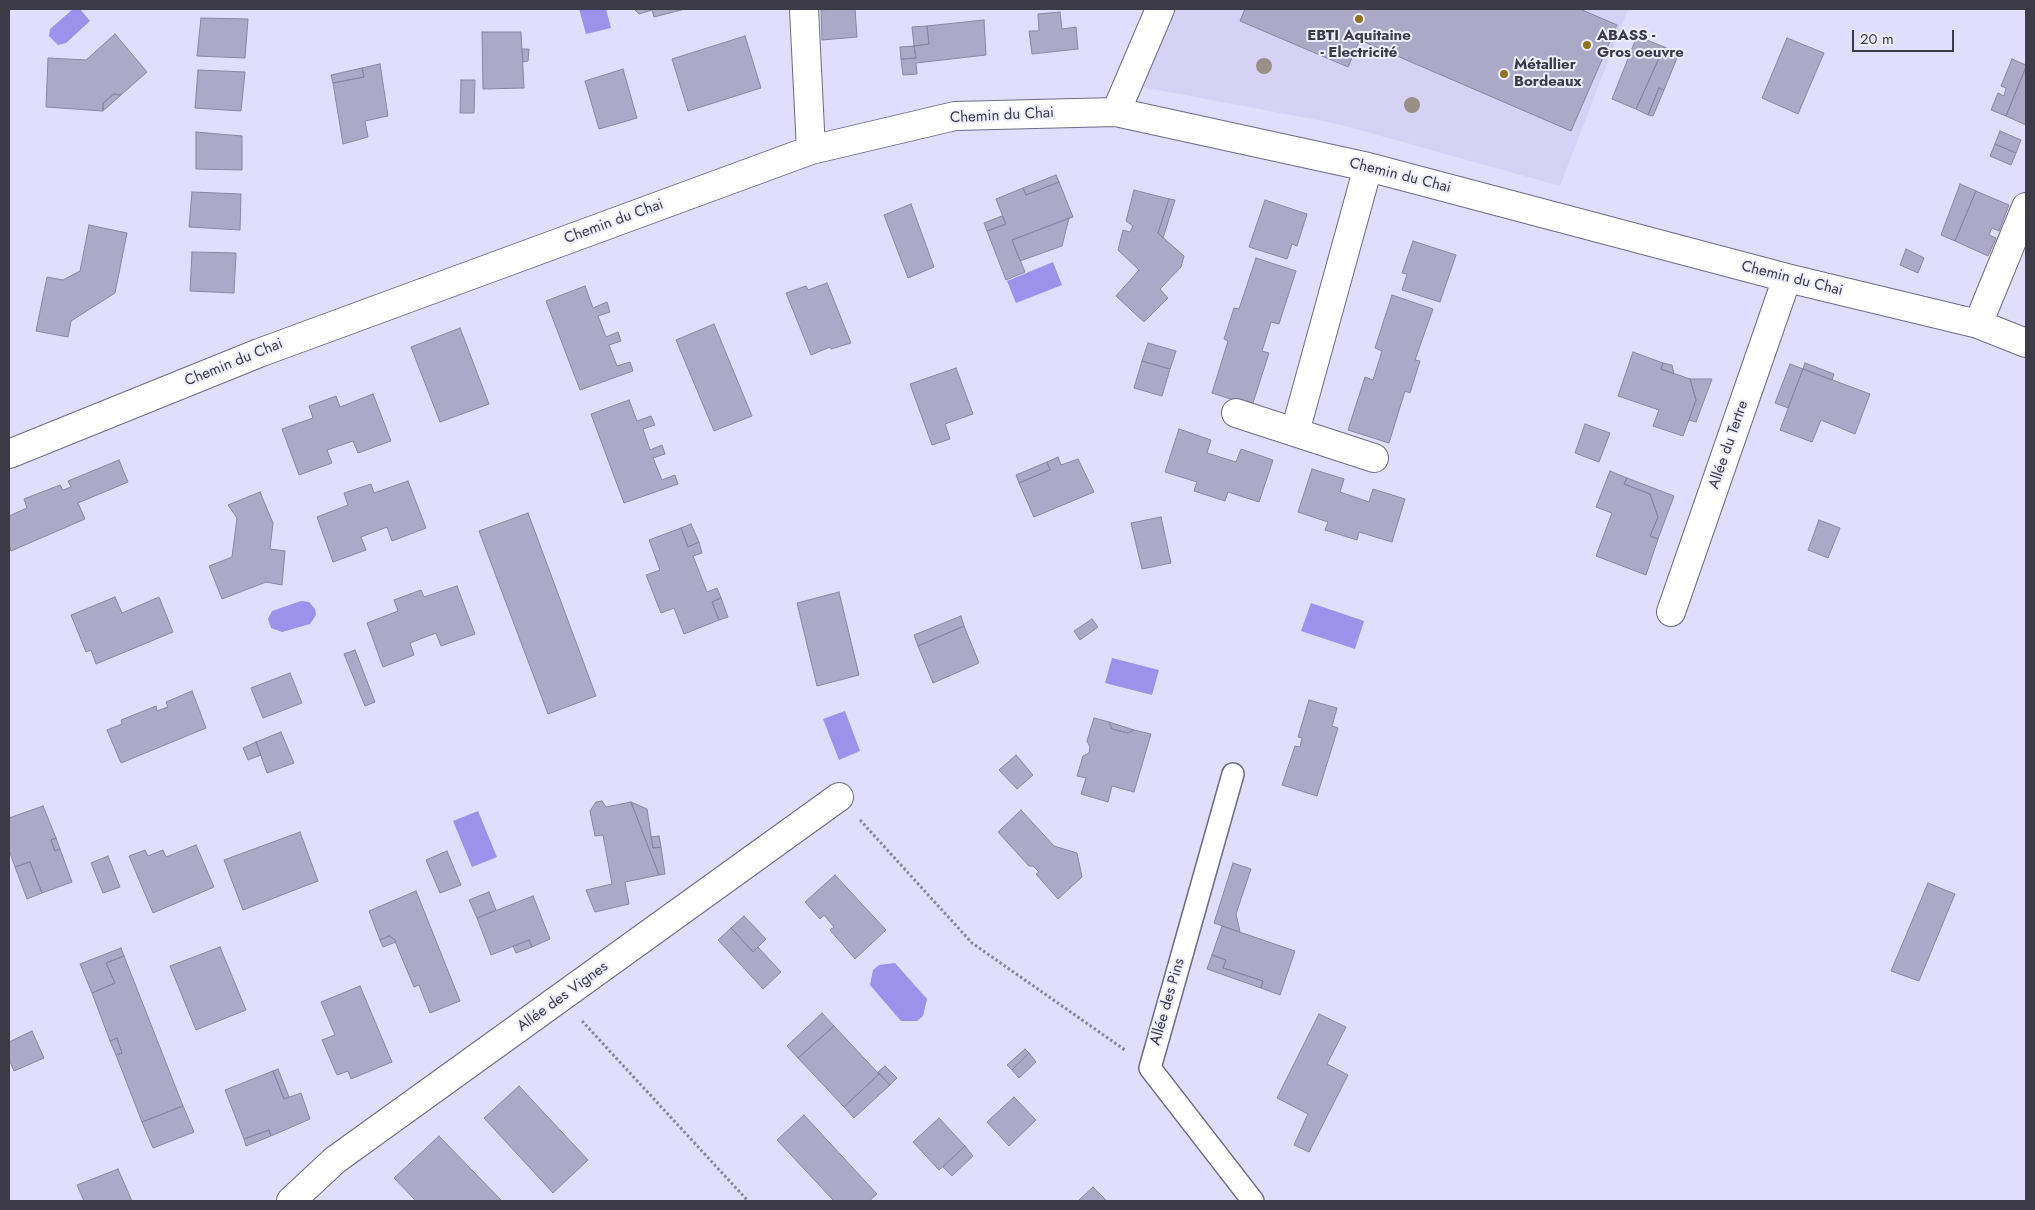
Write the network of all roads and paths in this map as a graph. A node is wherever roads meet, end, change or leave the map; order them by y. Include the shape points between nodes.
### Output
1 (804, 9) edge
2 (1160, 9) edge
3 (1116, 112) junction
4 (811, 150) junction
5 (1368, 167) junction
6 (2026, 207) edge
7 (1787, 278) junction
8 (1978, 324) junction
9 (2026, 343) edge
10 (1236, 413) dead end
11 (1295, 432) junction
12 (9, 454) edge
13 (1374, 458) dead end
14 (1671, 612) dead end
15 (1233, 774) dead end
16 (839, 797) joint
17 (561, 998) junction
18 (1150, 1068) junction
19 (291, 1201) edge
20 (748, 1201) edge
21 (1253, 1201) edge

1 - 4 street
2 - 3 street
3 - 4 street, Chemin du Chai via 955,116
3 - 5 street, Chemin du Chai
4 - 12 street, Chemin du Chai via 259,353
5 - 7 street, Chemin du Chai
5 - 11 street
6 - 8 street
7 - 8 street, Chemin du Chai
7 - 14 street, Allée du Tertre
8 - 9 street, Chemin du Chai
10 - 11 street
11 - 13 street
15 - 18 lane, Allée des Pins
16 - 17 street, Allée des Vignes
16 - 18 path via 972,943
17 - 19 street, Allée des Vignes via 335,1160
17 - 20 path
18 - 21 lane

